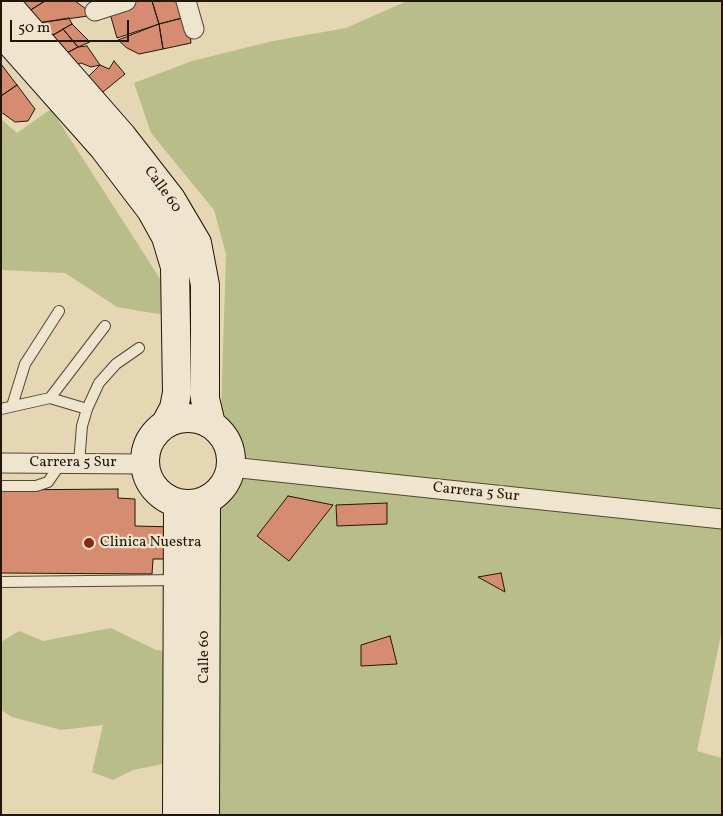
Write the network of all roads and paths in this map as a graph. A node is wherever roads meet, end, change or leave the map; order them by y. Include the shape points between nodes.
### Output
1 (4, 1) edge
2 (126, 1) edge
3 (186, 1) edge
4 (95, 11) dead end
5 (194, 29) dead end
6 (1, 32) edge
7 (59, 311) dead end
8 (105, 326) dead end
9 (139, 348) dead end
10 (50, 398) junction
11 (12, 406) junction
12 (1, 409) edge
13 (87, 409) junction
14 (166, 423) junction
15 (211, 424) junction
16 (1, 463) edge
17 (70, 463) junction
18 (144, 464) junction
19 (231, 467) junction
20 (1, 486) edge
21 (206, 500) junction
22 (178, 503) junction
23 (722, 519) edge
24 (178, 580) junction
25 (1, 582) edge
26 (176, 815) edge
27 (204, 815) edge

1 - 15 main road, Calle 60 via 122,136 171,199 197,243 205,285 205,399
2 - 4 street
3 - 5 street
6 - 14 main road, Calle 60 via 103,147 151,210 166,237 176,267 177,393
7 - 11 lane via 25,364
8 - 10 lane
9 - 13 lane via 116,364
10 - 11 lane
10 - 13 lane
11 - 12 lane
13 - 17 lane
14 - 15 main road via 189,417
14 - 18 main road via 149,440
15 - 19 main road via 226,441
16 - 17 street, Carrera 5 Sur
17 - 18 street, Carrera 5 Sur
17 - 20 lane via 48,482 36,486
18 - 22 main road via 155,489
19 - 21 main road via 218,492
19 - 23 street, Carrera 5 Sur
21 - 22 main road
21 - 27 main road, Calle 60
22 - 24 main road, Calle 60
24 - 25 lane
24 - 26 main road, Calle 60

